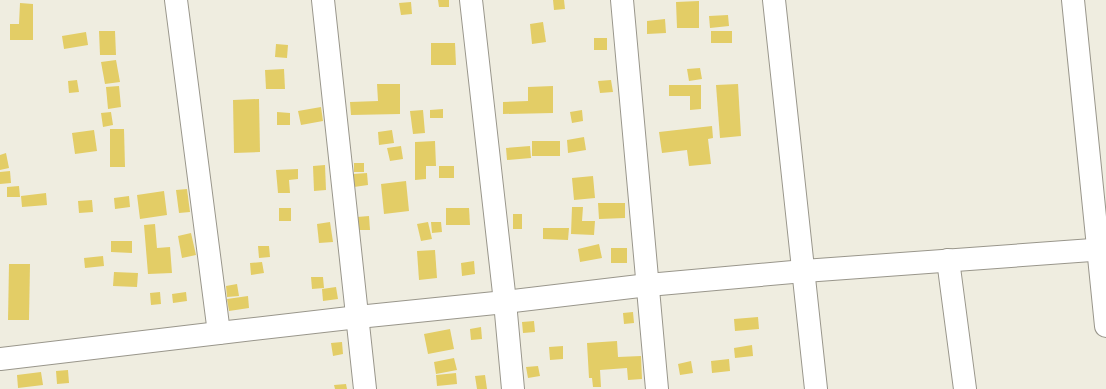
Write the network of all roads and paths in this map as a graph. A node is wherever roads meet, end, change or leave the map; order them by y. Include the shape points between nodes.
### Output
1 (176, 0) edge
2 (323, 0) edge
3 (471, 0) edge
4 (622, 0) edge
5 (774, 0) edge
6 (1073, 0) edge
7 (1102, 249) edge
8 (948, 260) junction
9 (804, 271) junction
10 (648, 285) junction
11 (505, 302) junction
12 (358, 317) junction
13 (1106, 326) edge
14 (219, 333) junction
15 (0, 359) edge
16 (365, 389) edge
17 (513, 389) edge
18 (657, 389) edge
19 (816, 389) edge
20 (965, 389) edge

1 - 14 street
2 - 12 street
3 - 11 street
4 - 10 street
5 - 9 street
6 - 7 street
7 - 8 street
7 - 13 street
8 - 9 street
8 - 20 street
9 - 10 street
9 - 19 street
10 - 11 street
10 - 18 street
11 - 12 street
11 - 17 street
12 - 14 street
12 - 16 street
14 - 15 street

